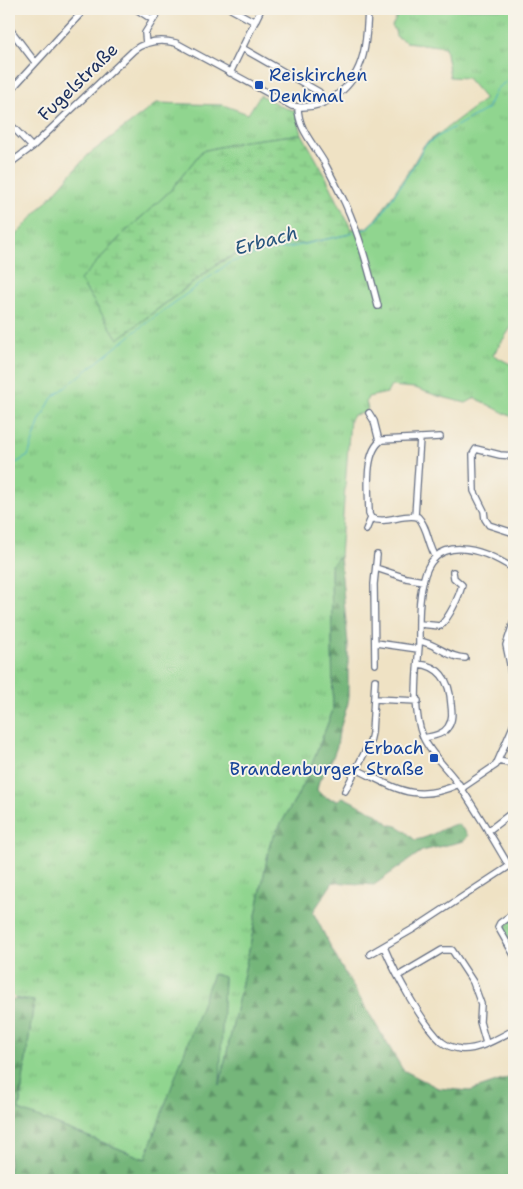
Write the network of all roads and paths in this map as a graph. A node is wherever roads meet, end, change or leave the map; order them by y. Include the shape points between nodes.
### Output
1 (136, 9) edge
2 (160, 9) edge
3 (231, 9) edge
4 (261, 9) edge
5 (368, 9) edge
6 (83, 10) dead end
7 (153, 20) junction
8 (255, 22) junction
9 (9, 28) edge
10 (146, 44) junction
11 (242, 48) junction
12 (35, 62) junction
13 (230, 72) junction
14 (9, 92) edge
15 (324, 102) junction
16 (298, 107) junction
17 (9, 123) edge
18 (32, 147) junction
19 (9, 164) edge
20 (378, 306) dead end
21 (369, 413) dead end
22 (440, 437) dead end
23 (420, 438) junction
24 (379, 441) junction
25 (514, 456) edge
26 (415, 516) junction
27 (371, 518) junction
28 (366, 530) dead end
29 (514, 533) edge
30 (377, 554) dead end
31 (436, 557) junction
32 (376, 568) junction
33 (514, 569) edge
34 (453, 572) dead end
35 (423, 582) junction
36 (514, 621) edge
37 (420, 624) junction
38 (419, 641) junction
39 (376, 643) junction
40 (418, 649) junction
41 (465, 658) dead end
42 (376, 664) dead end
43 (418, 664) junction
44 (375, 680) dead end
45 (374, 699) junction
46 (418, 701) junction
47 (514, 705) edge
48 (514, 724) edge
49 (424, 738) junction
50 (498, 761) junction
51 (514, 764) edge
52 (356, 769) junction
53 (460, 786) junction
54 (345, 791) dead end
55 (514, 811) edge
56 (488, 831) junction
57 (512, 864) edge
58 (514, 913) edge
59 (490, 925) dead end
60 (499, 925) junction
61 (384, 947) junction
62 (370, 954) dead end
63 (514, 954) edge
64 (398, 976) junction
65 (514, 1030) edge
66 (486, 1043) junction

1 - 7 street
2 - 7 street
3 - 8 street
4 - 8 street
5 - 15 street via 365,45 358,70 341,92
6 - 12 street
7 - 10 street via 145,33
8 - 11 street
9 - 12 street
10 - 13 street via 176,43
10 - 18 street, Fugelstraße via 125,58
11 - 13 street
11 - 15 street via 319,92
12 - 14 street
13 - 16 street
15 - 16 street
16 - 20 street via 303,130 330,174 357,232
17 - 18 street
18 - 19 street, Fugelstraße
21 - 24 street
22 - 23 street
23 - 24 street
23 - 26 street
24 - 27 street via 368,471
25 - 29 street via 476,449 473,454 474,491 485,519
26 - 27 street via 385,520
26 - 31 street via 421,519
27 - 28 street
30 - 32 street
31 - 33 street via 453,549 470,549 488,554
31 - 35 street
32 - 35 street
32 - 39 street
34 - 37 street via 454,578 462,585 446,619 440,626
35 - 37 street
36 - 47 street via 506,645
37 - 38 street
38 - 40 street
38 - 41 street via 454,657
39 - 40 street
39 - 42 street
40 - 43 street
43 - 46 street
43 - 49 street via 428,666 444,677 450,690 452,714 449,727 444,732
44 - 45 street
45 - 46 street
45 - 52 street via 370,742
46 - 49 street
48 - 50 street
49 - 53 street
50 - 51 street
50 - 53 street via 493,769
52 - 53 street via 416,794
52 - 54 street
53 - 56 street
55 - 56 street
56 - 57 street
57 - 61 street
58 - 60 street
59 - 60 street
60 - 63 street
61 - 62 street
61 - 64 street
64 - 66 street via 424,1020 444,1043 462,1049
64 - 66 street via 442,950 452,950 473,982 481,1004 480,1022
65 - 66 street

